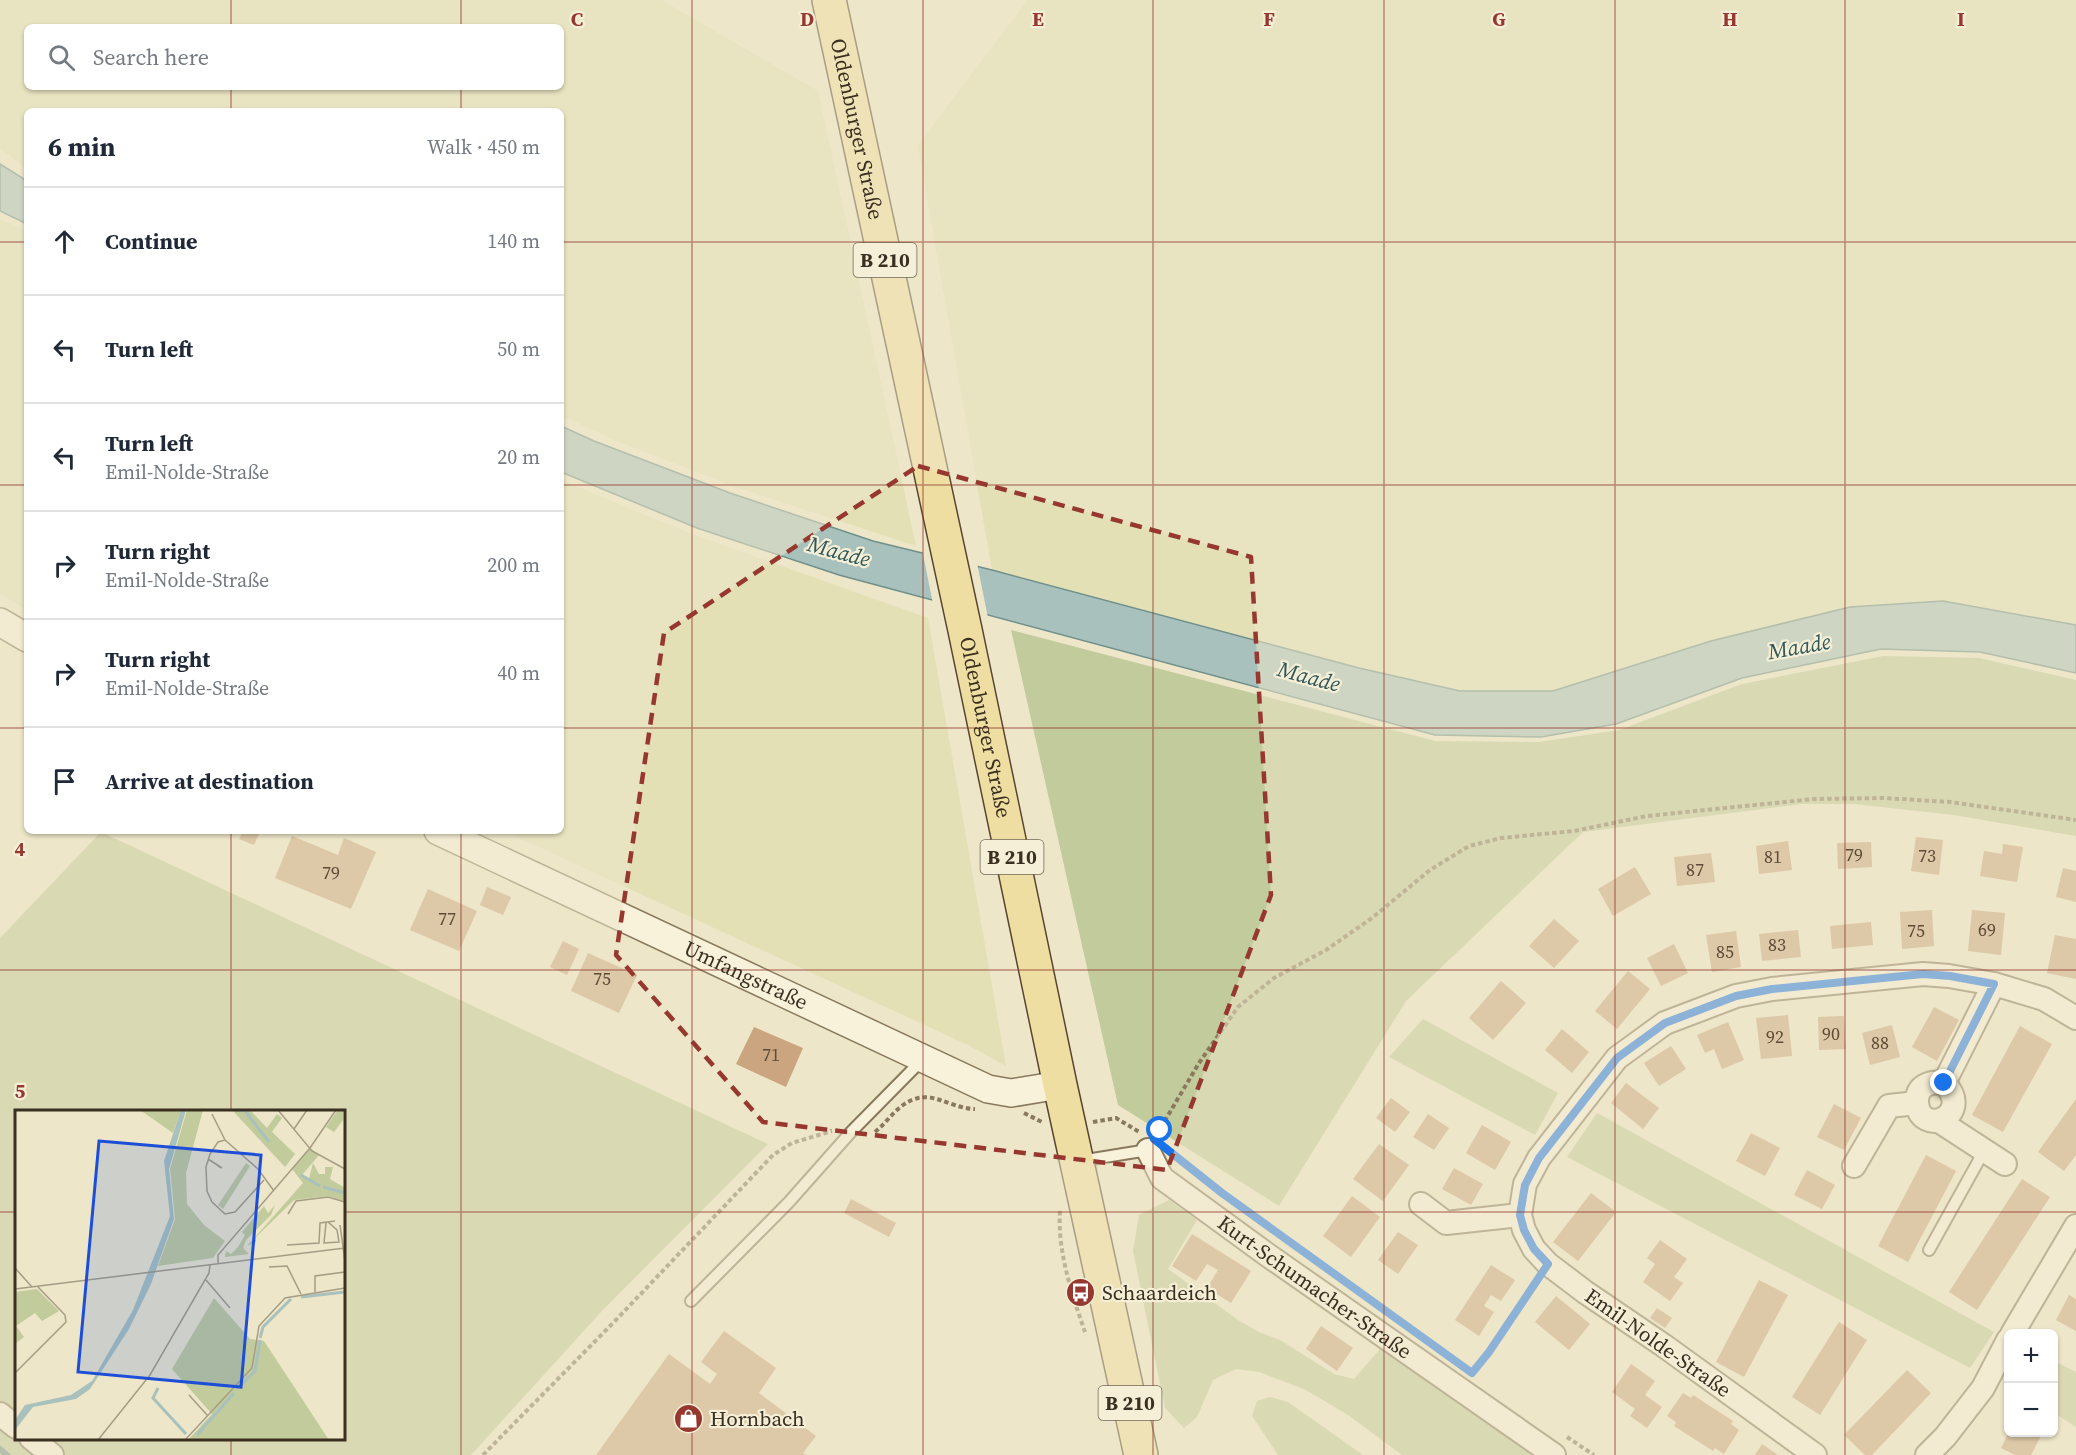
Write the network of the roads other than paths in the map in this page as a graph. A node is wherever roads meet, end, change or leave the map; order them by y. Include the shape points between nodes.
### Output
1 (829, 0) edge
2 (0, 622) edge
3 (24, 636) edge
4 (444, 834) edge
5 (1994, 984) junction
6 (2076, 1018) edge
7 (923, 1059) junction
8 (1944, 1083) junction
9 (1060, 1085) junction
10 (1917, 1103) junction
11 (1939, 1121) junction
12 (1149, 1141) joint
13 (1984, 1151) junction
14 (1076, 1161) junction
15 (2006, 1164) dead end
16 (1854, 1166) dead end
17 (1421, 1204) dead end
18 (1520, 1215) junction
19 (2076, 1226) edge
20 (1929, 1250) dead end
21 (691, 1301) dead end
22 (2015, 1329) edge
23 (2004, 1348) edge
24 (0, 1414) edge
25 (15, 1426) edge
26 (33, 1440) edge
27 (1560, 1446) edge
28 (52, 1455) edge
29 (1141, 1455) edge
30 (1815, 1455) edge
31 (1927, 1455) edge

1 - 9 main road, Oldenburger Straße / B 210
2 - 3 street
4 - 7 street, Umfangstraße
5 - 6 street via 2044,999
5 - 8 street
5 - 18 street via 1923,974 1772,989 1736,996 1665,1023 1617,1058 1539,1158 1521,1200
7 - 9 street, Umfangstraße via 988,1089 1011,1093
7 - 21 lane
8 - 10 street via 1922,1088
8 - 11 street via 1952,1091 1954,1101 1950,1115
9 - 14 main road, Oldenburger Straße / B 210
10 - 11 street via 1921,1114
10 - 16 street via 1889,1106
11 - 13 street
12 - 14 lane
12 - 27 street, Kurt-Schumacher-Straße via 1162,1178 1269,1256
13 - 15 street
13 - 20 lane
14 - 29 main road, Oldenburger Straße / B 210
17 - 18 street via 1446,1223
18 - 30 street, Emil-Nolde-Straße via 1534,1249 1548,1264
19 - 22 street
23 - 31 street via 1983,1388
24 - 25 street
26 - 28 street

